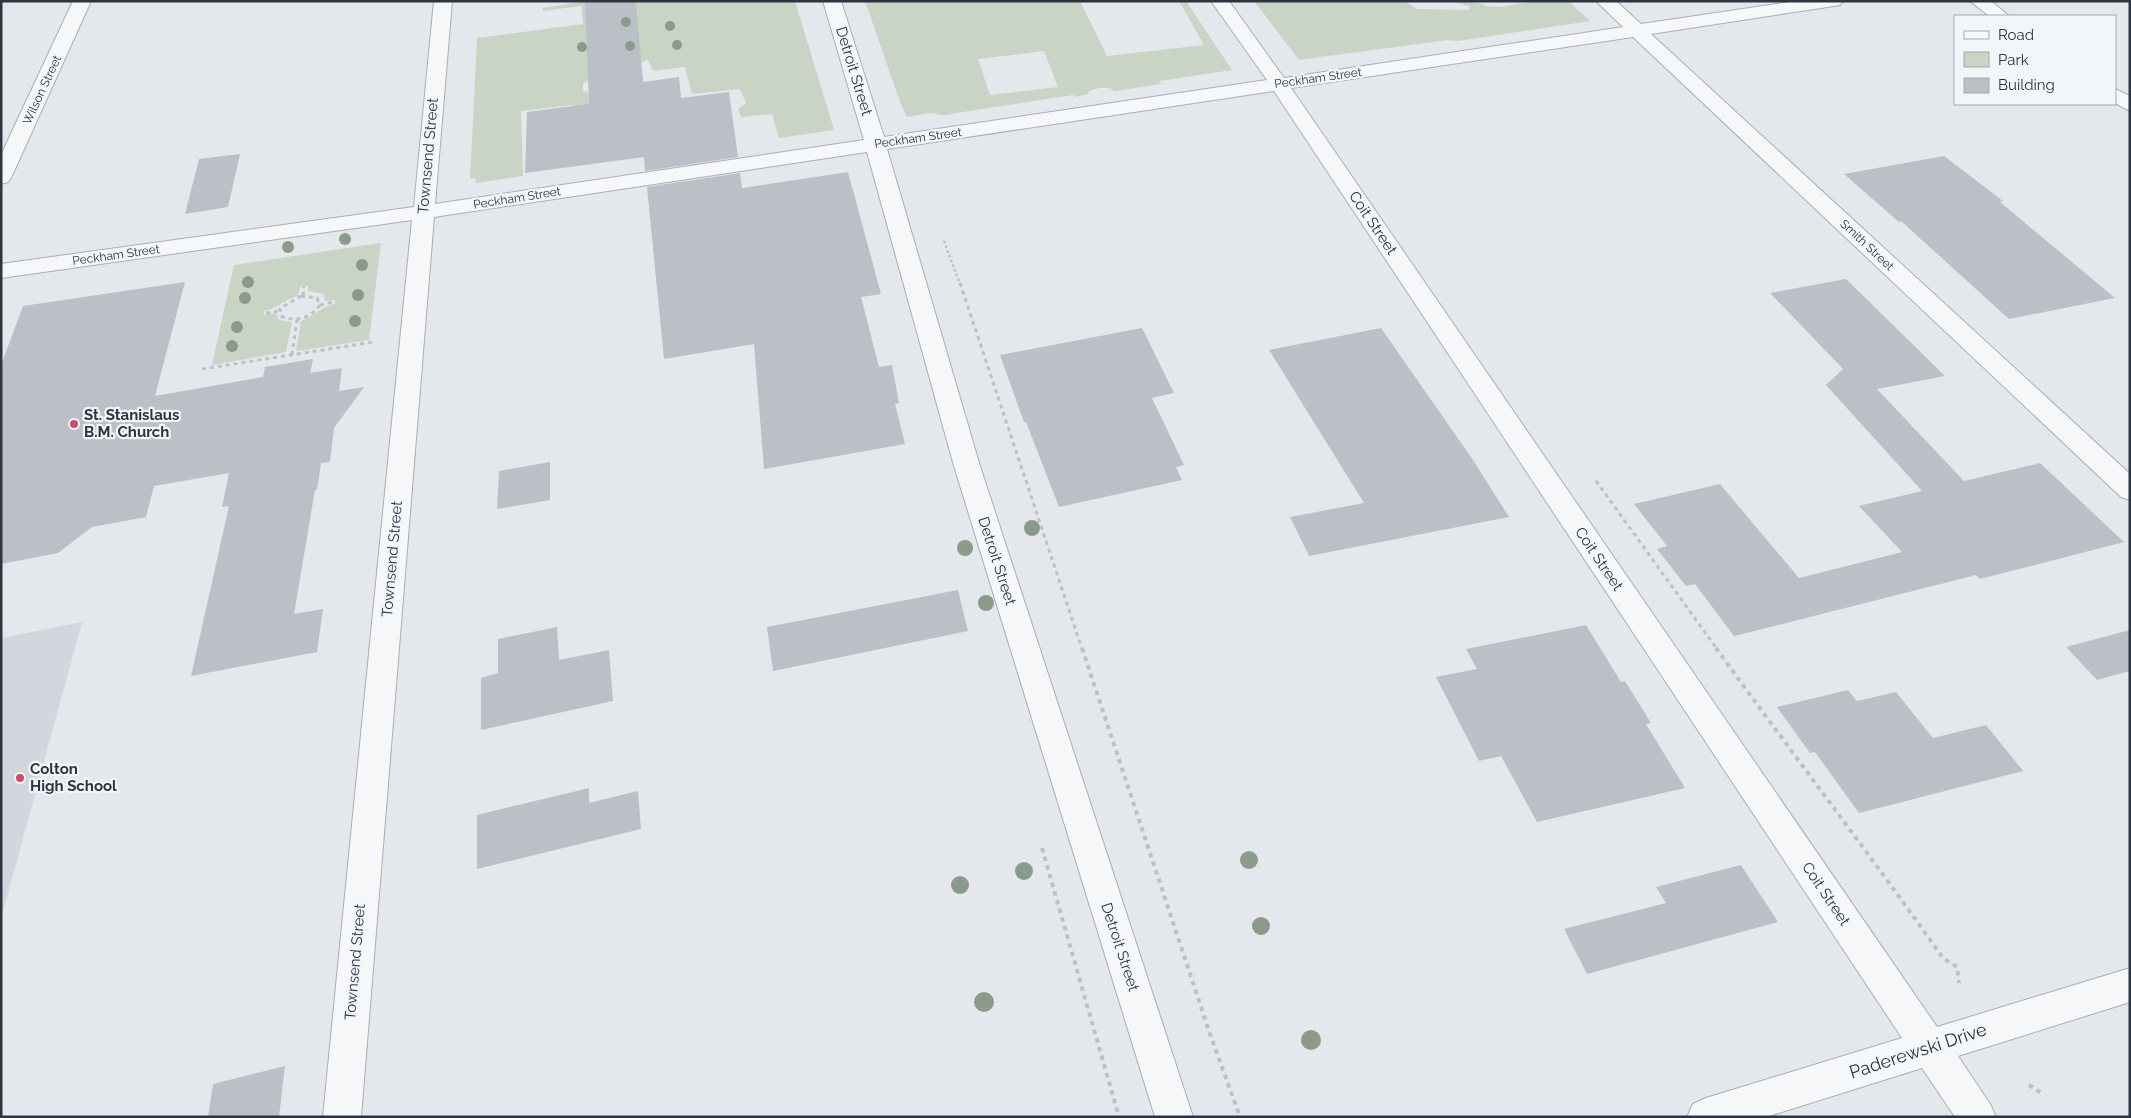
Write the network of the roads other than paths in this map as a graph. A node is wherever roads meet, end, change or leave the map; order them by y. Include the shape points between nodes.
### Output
1 (82, 1) edge
2 (443, 1) edge
3 (832, 1) edge
4 (1220, 1) edge
5 (1605, 1) edge
6 (1834, 1) edge
7 (1979, 1) edge
8 (1999, 15) edge
9 (1637, 31) junction
10 (1279, 84) junction
11 (2116, 96) edge
12 (2130, 105) edge
13 (874, 144) junction
14 (1, 178) edge
15 (423, 212) junction
16 (1, 271) edge
17 (2130, 490) edge
18 (2130, 985) edge
19 (1930, 1048) junction
20 (342, 1117) edge
21 (1174, 1117) edge
22 (1706, 1117) edge
23 (1978, 1117) edge

1 - 14 street, Wilson Street
2 - 15 street, Townsend Street
3 - 13 street, Detroit Street via 870,121
4 - 10 street, Coit Street
5 - 9 street, Smith Street
6 - 9 street, Peckham Street
7 - 8 street
9 - 10 street, Peckham Street
9 - 17 street, Smith Street
10 - 13 street, Peckham Street
10 - 19 street, Coit Street
11 - 12 street
13 - 15 street, Peckham Street
13 - 21 street, Detroit Street via 967,466
15 - 16 street, Peckham Street
15 - 20 street, Townsend Street
18 - 19 street, Paderewski Drive
19 - 22 street, Paderewski Drive
19 - 23 street, Coit Street

